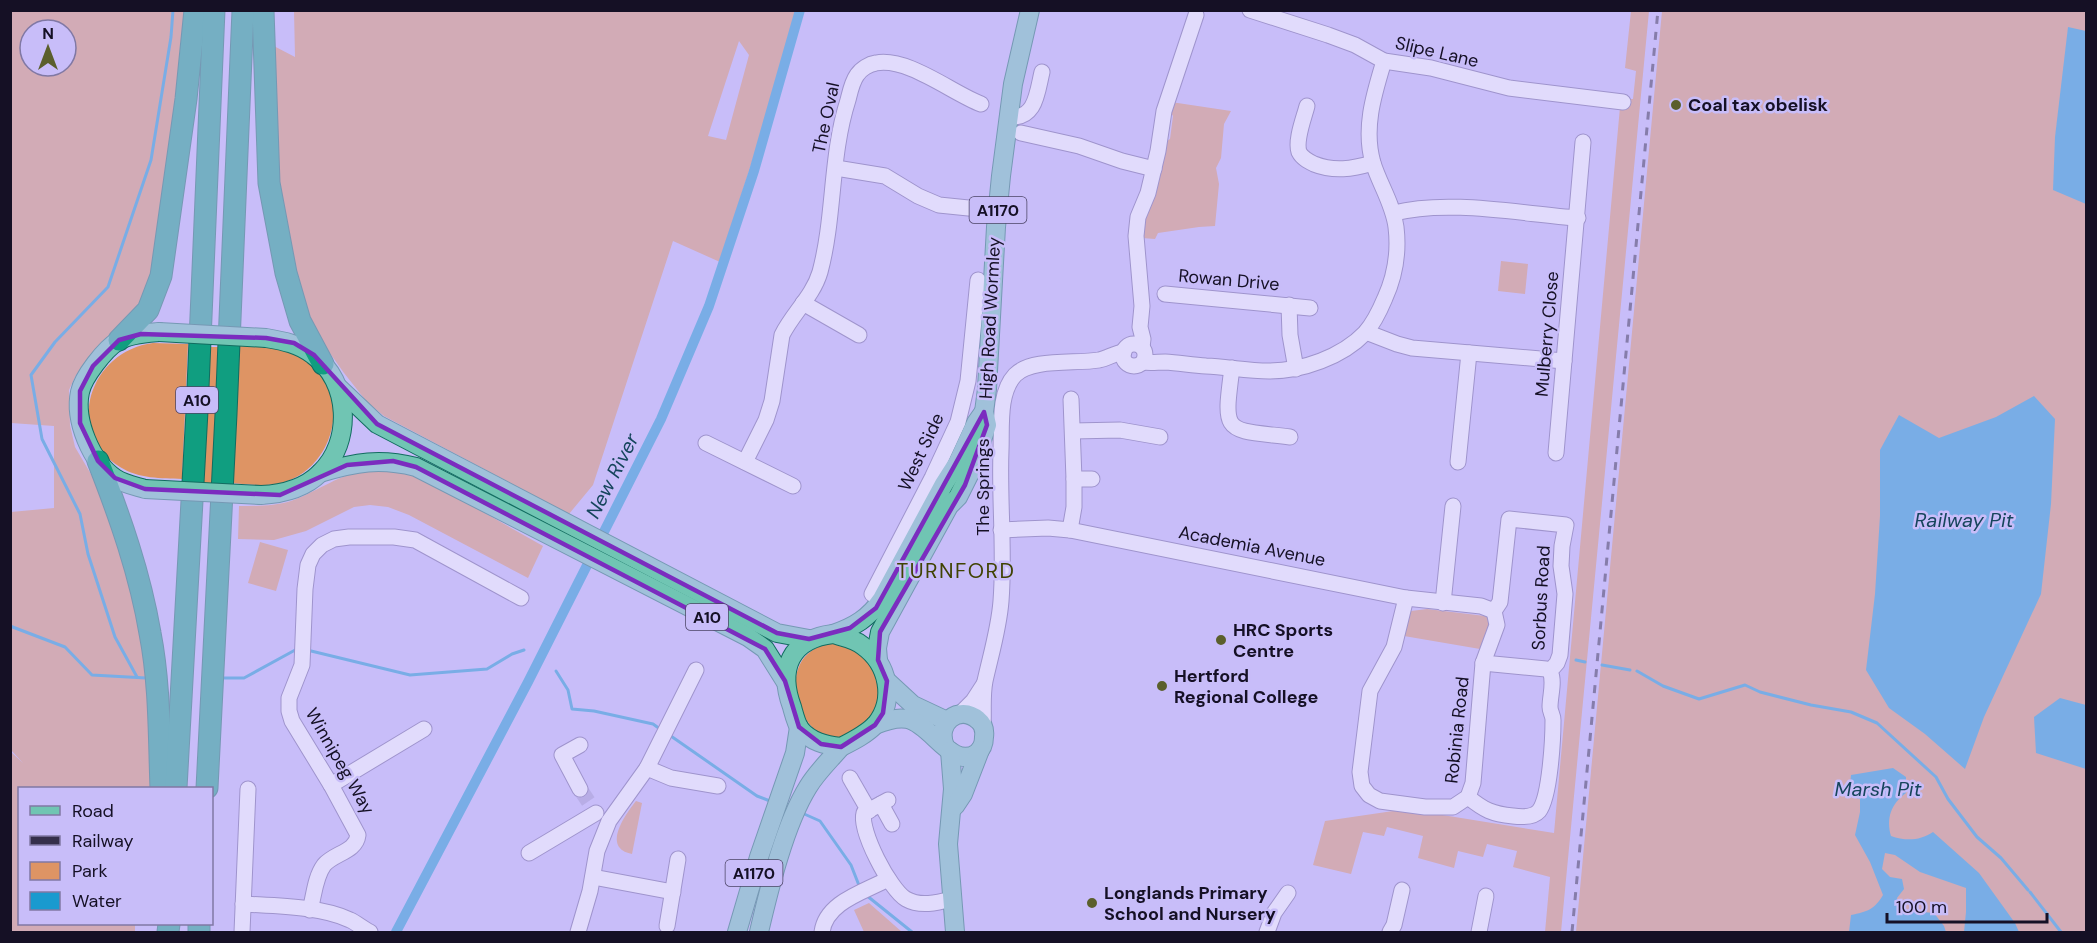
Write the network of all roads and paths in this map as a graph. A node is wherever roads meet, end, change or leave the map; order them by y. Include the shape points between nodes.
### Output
1 (195, 10) edge
2 (214, 10) edge
3 (243, 10) edge
4 (262, 10) edge
5 (1030, 10) edge
6 (1250, 10) edge
7 (1196, 15) dead end
8 (1384, 61) junction
9 (1042, 72) dead end
10 (1623, 102) dead end
11 (981, 104) dead end
12 (1306, 106) dead end
13 (1008, 117) junction
14 (1021, 133) dead end
15 (1583, 142) dead end
16 (1373, 163) junction
17 (836, 168) junction
18 (1154, 169) junction
19 (998, 211) junction
20 (1394, 213) junction
21 (1578, 218) junction
22 (978, 280) dead end
23 (1165, 294) dead end
24 (803, 303) junction
25 (1289, 305) junction
26 (1310, 308) dead end
27 (1366, 332) junction
28 (859, 335) dead end
29 (119, 340) junction
30 (1469, 352) junction
31 (1135, 353) junction
32 (1564, 361) junction
33 (323, 364) junction
34 (1232, 368) junction
35 (1296, 369) junction
36 (339, 388) junction
37 (1071, 399) dead end
38 (984, 412) junction
39 (1073, 432) junction
40 (1160, 437) dead end
41 (1290, 437) dead end
42 (706, 443) dead end
43 (1556, 453) dead end
44 (98, 461) junction
45 (745, 462) junction
46 (1458, 462) dead end
47 (321, 473) junction
48 (1074, 479) junction
49 (1092, 479) dead end
50 (938, 481) junction
51 (793, 486) dead end
52 (949, 506) junction
53 (1453, 506) dead end
54 (1001, 530) junction
55 (1070, 530) junction
56 (872, 594) dead end
57 (521, 597) dead end
58 (1406, 598) junction
59 (1443, 603) junction
60 (1494, 611) junction
61 (833, 634) junction
62 (809, 639) junction
63 (878, 660) junction
64 (1483, 663) junction
65 (696, 670) dead end
66 (1550, 671) junction
67 (785, 681) junction
68 (887, 681) junction
69 (984, 684) junction
70 (953, 718) junction
71 (875, 725) junction
72 (799, 727) junction
73 (983, 727) junction
74 (424, 729) dead end
75 (580, 744) dead end
76 (841, 747) junction
77 (980, 750) junction
78 (949, 754) junction
79 (647, 768) junction
80 (850, 778) dead end
81 (331, 784) junction
82 (718, 786) dead end
83 (160, 787) edge
84 (176, 787) edge
85 (207, 787) edge
86 (248, 789) dead end
87 (580, 789) tunnel mouth
88 (1468, 797) junction
89 (879, 805) junction
90 (598, 813) junction
91 (951, 813) junction
92 (892, 824) dead end
93 (530, 853) dead end
94 (678, 859) dead end
95 (593, 878) junction
96 (888, 879) junction
97 (1402, 890) dead end
98 (673, 892) junction
99 (1288, 893) dead end
100 (1486, 897) dead end
101 (951, 899) junction
102 (243, 904) junction
103 (310, 910) junction
104 (667, 926) dead end
105 (242, 933) edge
106 (370, 933) edge
107 (578, 933) edge
108 (737, 933) edge
109 (759, 933) edge
110 (822, 933) edge
111 (955, 933) edge
112 (1267, 933) edge
113 (1390, 933) edge
114 (1479, 933) edge

1 - 29 highway via 161,276 147,310
2 - 84 highway, A10
3 - 85 highway, A10
4 - 33 highway via 269,183 286,273 300,321
5 - 13 main road, High Road Wormley / A1170
6 - 8 street, Slipe Lane via 1355,45
7 - 18 street via 1164,111
8 - 10 street, Slipe Lane via 1431,68 1509,88
8 - 16 street via 1369,121
9 - 13 street via 1031,109 1018,118
11 - 17 street, The Oval via 918,71 883,62 867,66 854,81 843,113
12 - 16 street via 1299,139 1299,152 1304,159 1338,170
13 - 19 main road, High Road Wormley / A1170
14 - 18 street
15 - 21 street, Mulberry Close
16 - 20 street
17 - 19 street via 885,176 939,205
17 - 24 street, The Oval via 819,274
18 - 31 street via 1136,236 1142,306 1140,327 1133,338
19 - 38 main road, High Road Wormley / A1170
20 - 21 street via 1445,206
20 - 27 street via 1394,270 1381,308
21 - 32 street, Mulberry Close
22 - 50 street, West Side via 968,381
23 - 25 street, Rowan Drive
24 - 28 street
24 - 45 street, The Oval via 783,335 772,401
25 - 26 street, Rowan Drive
25 - 35 street, Rowan Drive
27 - 30 street via 1412,348
27 - 35 street via 1335,354
29 - 33 main road, A10, bridge via 159,332 266,338 294,343
29 - 44 main road, A10 via 93,366 80,391 80,423
30 - 32 street
30 - 46 street
31 - 34 street via 1163,362
31 - 54 street, The Springs via 1116,352 1102,359 1028,367 1016,374 1007,389 1003,411
32 - 43 street, Mulberry Close
33 - 36 main road, A10
34 - 35 street
34 - 41 street via 1226,409 1232,426
36 - 47 main road, A10 via 342,434
36 - 62 main road, A10 via 377,424 777,633
37 - 39 street
38 - 50 main road, A1170 via 958,462
38 - 52 main road, A1170 via 987,425 977,458 965,485
39 - 40 street via 1120,430
39 - 48 street
42 - 45 street
44 - 47 main road, A10, bridge via 114,478 145,489 280,495
44 - 83 highway via 117,509 145,605 159,723
45 - 51 street
47 - 67 main road, A10 via 368,462 393,461 416,467 748,637 765,649
48 - 49 street
48 - 55 street
50 - 52 main road via 949,489
50 - 56 street, West Side
50 - 61 main road, A1170 via 876,608 857,624
52 - 63 main road, A1170 via 880,632
53 - 59 street
54 - 55 street, Academia Avenue
54 - 69 street, The Springs via 1001,601
55 - 58 street, Academia Avenue
57 - 81 street, Winnipeg Way via 415,540 349,537 322,545 308,565 300,673 289,698 289,711
58 - 59 street, Academia Avenue
58 - 88 street, Robinia Road via 1394,647 1370,691 1361,781 1369,795 1385,802 1453,807
59 - 60 street, Academia Avenue
60 - 64 street, Robinia Road via 1497,625
60 - 66 street, Sorbus Road via 1500,602 1509,519 1566,525 1561,566 1565,594 1560,655
61 - 62 main road
61 - 63 main road via 863,645
62 - 67 main road via 791,658
63 - 68 main road
64 - 66 street
64 - 88 street, Robinia Road via 1473,783
65 - 79 street
66 - 88 street, Sorbus Road via 1551,764 1540,810 1531,816 1501,815 1485,810
67 - 72 main road
68 - 70 main road via 913,705
68 - 71 main road via 887,700
69 - 70 street via 973,701
69 - 73 street, The Springs
70 - 73 main road via 973,717
70 - 78 main road via 942,733
71 - 76 main road
71 - 78 main road via 906,719 919,724
72 - 76 main road via 821,744
72 - 108 main road, A1170 via 795,753
73 - 77 main road
74 - 81 street
75 - 87 street via 562,755
76 - 109 main road, A1170 via 819,771 792,819
77 - 78 main road via 967,757
77 - 91 main road
78 - 91 main road
79 - 82 street via 671,778
79 - 90 street
80 - 89 street
81 - 103 street, Winnipeg Way via 358,838 352,847 326,862
86 - 102 street
89 - 92 street
89 - 96 street via 864,813 863,818
90 - 93 street
90 - 95 street
91 - 101 main road
94 - 98 street
95 - 98 street
95 - 107 street
96 - 101 street via 898,894 920,904
96 - 110 street via 831,910
97 - 113 street
98 - 104 street
99 - 112 street via 1274,913
100 - 114 street
101 - 111 main road
102 - 103 street
102 - 105 street
103 - 106 street via 349,920

